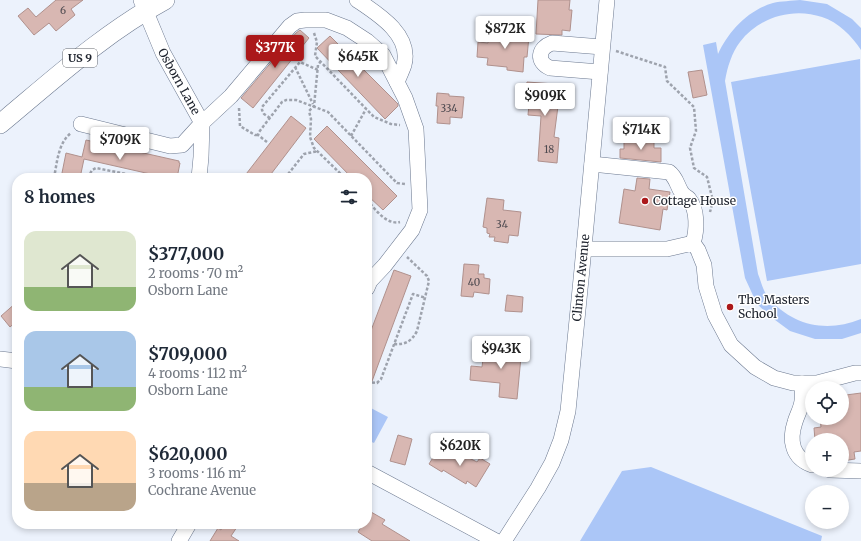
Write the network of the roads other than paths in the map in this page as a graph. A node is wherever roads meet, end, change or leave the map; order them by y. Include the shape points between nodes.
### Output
1 (165, 0) edge
2 (357, 0) edge
3 (607, 0) edge
4 (143, 5) edge
5 (602, 47) junction
6 (600, 72) junction
7 (397, 82) junction
8 (202, 123) junction
9 (0, 124) edge
10 (80, 124) road end
11 (592, 164) junction
12 (199, 173) edge
13 (693, 243) junction
14 (584, 248) junction
15 (372, 279) edge
16 (0, 359) edge
17 (12, 360) edge
18 (861, 373) edge
19 (802, 383) junction
20 (805, 462) edge
21 (849, 471) edge
22 (861, 471) edge
23 (372, 475) edge
24 (186, 529) edge
25 (179, 541) edge
26 (496, 541) edge
27 (504, 541) edge

1 - 4 main road, US 9
2 - 7 street via 382,17 398,34 405,54
3 - 5 street, Clinton Avenue
4 - 8 street, Osborn Lane via 163,52
4 - 9 main road, US 9
5 - 6 street, Clinton Avenue
5 - 6 street via 552,43 541,50 542,62 550,68
6 - 11 street, Clinton Avenue
7 - 8 street via 383,55 347,28 326,20 297,21 231,96
7 - 15 street via 416,129 420,210 412,230
8 - 10 street via 182,145 170,146
8 - 12 street, Osborn Lane
11 - 13 street via 669,172 674,175 695,212
11 - 14 street, Clinton Avenue
13 - 14 street via 667,249
13 - 19 street via 704,265 706,286 715,315 731,345 755,367 774,378
14 - 27 street, Clinton Avenue via 568,411 561,440 542,482
16 - 17 street
18 - 19 street via 817,383
19 - 20 street via 802,400 792,439 793,448
21 - 22 street
23 - 26 street
24 - 25 street

